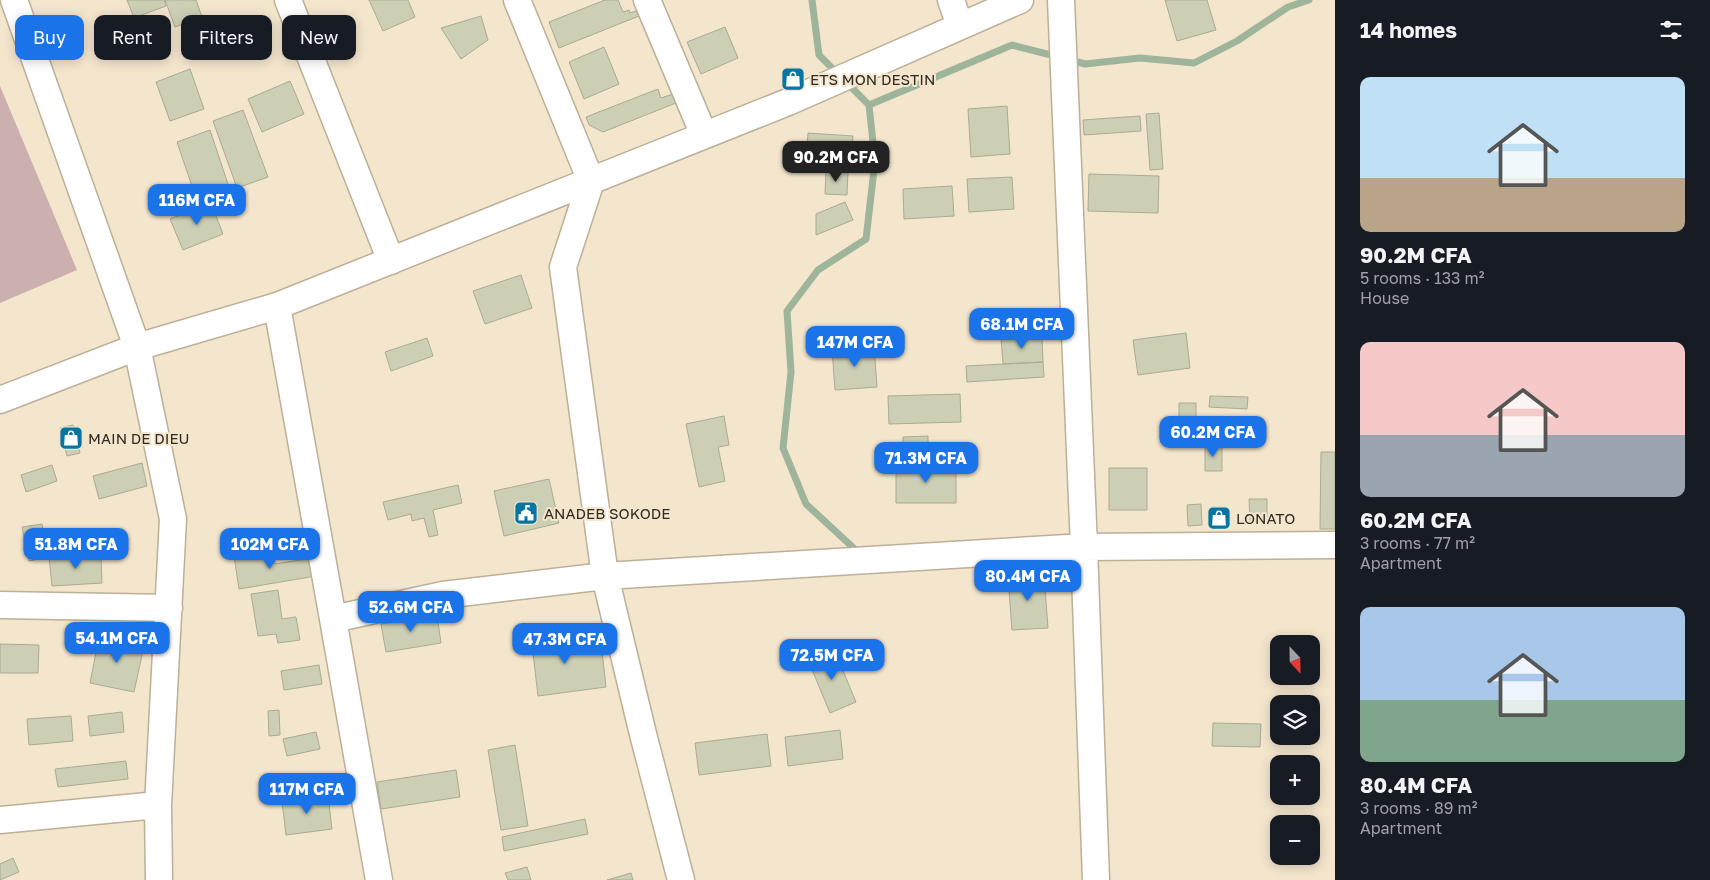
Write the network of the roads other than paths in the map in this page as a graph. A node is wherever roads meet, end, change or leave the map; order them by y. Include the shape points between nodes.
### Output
1 (14, 0) edge
2 (288, 0) edge
3 (517, 0) edge
4 (647, 0) edge
5 (951, 0) edge
6 (1020, 0) edge
7 (1061, 0) edge
8 (960, 26) junction
9 (704, 135) junction
10 (591, 181) junction
11 (391, 261) junction
12 (277, 306) junction
13 (137, 347) junction
14 (0, 400) edge
15 (1335, 545) edge
16 (1084, 547) junction
17 (604, 576) junction
18 (0, 606) edge
19 (169, 608) junction
20 (333, 619) junction
21 (158, 805) junction
22 (0, 820) edge
23 (158, 880) edge
24 (380, 880) edge
25 (681, 880) edge
26 (1096, 880) edge

1 - 13 street
2 - 11 street
3 - 10 street
4 - 9 street
5 - 8 street
6 - 8 street
7 - 16 street
8 - 9 street
9 - 10 street
10 - 11 street
10 - 17 street via 564,266
11 - 12 street
12 - 13 street
12 - 20 street
13 - 14 street
13 - 19 street via 173,519
15 - 16 street
16 - 17 street
16 - 26 street
17 - 20 street via 443,595
17 - 25 street
18 - 19 street
19 - 21 street
20 - 24 street
21 - 22 street
21 - 23 street

